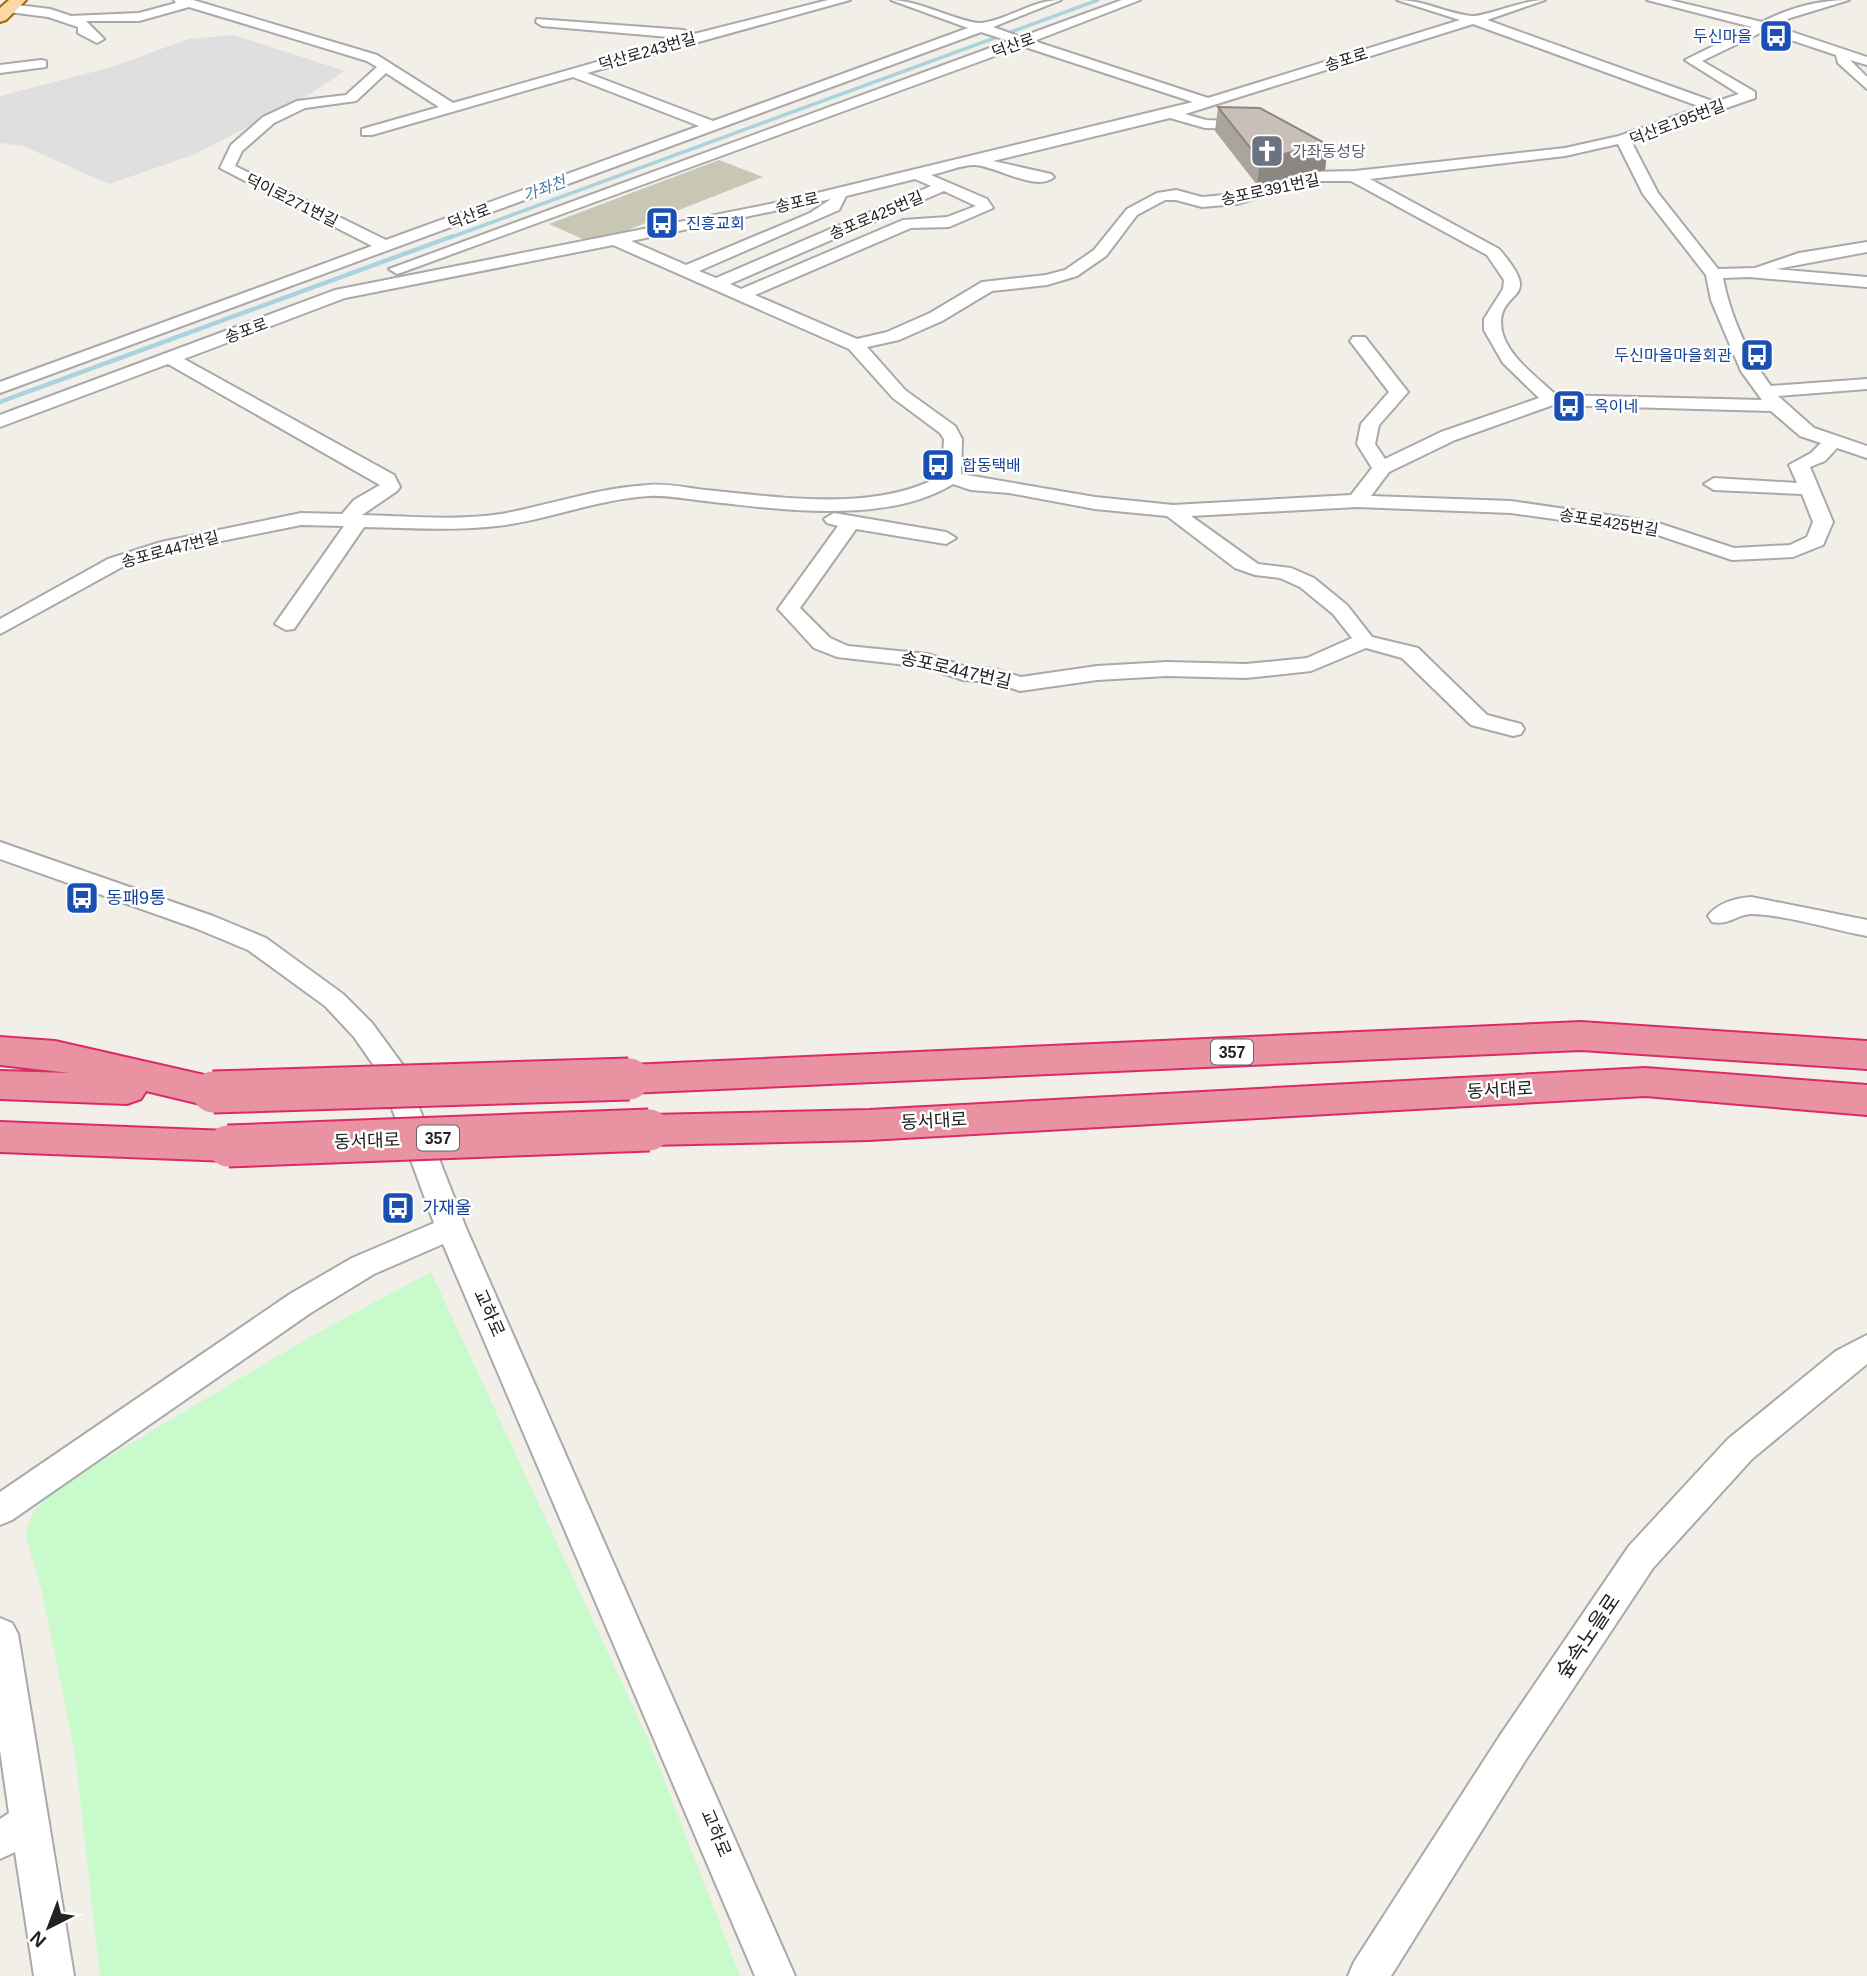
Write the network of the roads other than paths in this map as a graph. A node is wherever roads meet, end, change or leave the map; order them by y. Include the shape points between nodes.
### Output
1 (844, 0) edge
2 (897, 0) edge
3 (1055, 0) edge
4 (1134, 0) edge
5 (1403, 0) edge
6 (1539, 0) edge
7 (1653, 0) edge
8 (1775, 0) edge
9 (1843, 0) edge
10 (184, 1) edge
11 (102, 3) dead end
12 (9, 9) edge
13 (1796, 12) junction
14 (615, 15) dead end
15 (78, 19) junction
16 (1476, 19) junction
17 (542, 22) dead end
18 (1761, 26) junction
19 (985, 28) junction
20 (710, 33) junction
21 (97, 39) dead end
22 (1022, 40) junction
23 (1843, 54) junction
24 (1867, 61) edge
25 (41, 64) dead end
26 (386, 65) junction
27 (0, 69) edge
28 (572, 72) junction
29 (1867, 85) edge
30 (1206, 102) junction
31 (1714, 107) junction
32 (451, 108) junction
33 (1170, 114) junction
34 (710, 125) junction
35 (367, 132) dead end
36 (1273, 132) edge
37 (1623, 139) junction
38 (1319, 157) edge
39 (974, 160) junction
40 (915, 174) junction
41 (1353, 176) junction
42 (1046, 177) dead end
43 (941, 187) junction
44 (839, 192) junction
45 (614, 240) junction
46 (387, 247) junction
47 (1867, 247) edge
48 (685, 271) junction
49 (1749, 272) junction
50 (1714, 274) junction
51 (1867, 282) edge
52 (716, 284) junction
53 (341, 295) junction
54 (741, 295) junction
55 (1359, 341) dead end
56 (855, 345) junction
57 (170, 358) junction
58 (1867, 384) edge
59 (0, 388) edge
60 (1771, 399) junction
61 (1551, 400) junction
62 (0, 421) edge
63 (1832, 443) junction
64 (1867, 452) edge
65 (1382, 468) junction
66 (951, 477) junction
67 (1714, 484) dead end
68 (1809, 489) junction
69 (1357, 501) junction
70 (796, 505) junction
71 (1173, 511) junction
72 (355, 520) junction
73 (849, 524) junction
74 (946, 538) dead end
75 (286, 624) dead end
76 (0, 628) edge
77 (1364, 642) junction
78 (1513, 729) dead end
79 (0, 850) edge
80 (1721, 916) dead end
81 (1867, 928) edge
82 (0, 1051) edge
83 (1851, 1054) edge
84 (0, 1085) edge
85 (213, 1092) junction
86 (1860, 1099) edge
87 (0, 1137) edge
88 (452, 1228) junction
89 (1867, 1348) edge
90 (0, 1510) edge
91 (1, 1643) edge
92 (14, 1831) edge
93 (54, 1976) edge
94 (775, 1976) edge
95 (1367, 1976) edge

1 - 20 street, 덕산로243번길
2 - 19 street
3 - 19 street, 덕산로
4 - 22 street, 덕산로
5 - 16 street
6 - 16 street, 송포로
7 - 18 street
8 - 13 street
9 - 13 street
10 - 15 street via 139,17
10 - 26 street
11 - 15 street via 110,5
12 - 15 street
13 - 18 street
14 - 20 street via 674,21
15 - 21 street via 85,25 83,30
16 - 30 street, 송포로
16 - 31 street
17 - 20 street
18 - 23 street
18 - 31 street, 덕산로195번길 via 1692,60 1749,95
19 - 22 street
19 - 34 street, 덕산로
20 - 28 street, 덕산로243번길
22 - 30 street
22 - 53 street, 덕산로 via 382,274
23 - 24 street
23 - 29 street via 1843,60
25 - 27 street
26 - 32 street
26 - 46 street, 덕이로271번길 via 355,97 302,104 260,124 228,160 227,168
28 - 32 street, 덕산로243번길
28 - 34 street
30 - 33 street, 송포로
31 - 37 street, 덕산로195번길
32 - 35 street, 덕산로243번길
33 - 36 street via 1205,124 1261,126
33 - 39 street, 송포로
34 - 46 street, 덕산로
37 - 41 street, 송포로391번길 via 1565,152
37 - 50 street, 덕산로195번길 via 1650,194
38 - 41 street, 송포로391번길
39 - 40 street, 송포로
39 - 42 street
40 - 43 street
40 - 44 street, 송포로
41 - 56 street, 송포로391번길 via 1311,177 1237,200 1162,197 1132,212 1100,253 1071,273 988,286 936,317 892,336
41 - 61 street, 송포로391번길 via 1493,252 1508,267 1513,280 1508,297 1494,313 1492,328 1504,349
43 - 52 street, 송포로425번길
43 - 54 street, 송포로425번길 via 982,202 985,208 949,222 909,223
44 - 45 street, 송포로
44 - 48 street via 834,207
45 - 48 street
45 - 53 street, 송포로
46 - 59 street, 덕산로
47 - 49 street
48 - 52 street
49 - 50 street
49 - 51 street
50 - 60 street, 덕산로195번길 via 1719,300 1744,359
52 - 54 street
53 - 57 street, 송포로
54 - 56 street
55 - 65 street via 1399,392 1370,424 1366,444
56 - 66 street via 899,394 948,430 954,439
57 - 62 street, 송포로
57 - 72 street via 387,480 390,487 361,505 352,514
58 - 60 street
60 - 61 street
60 - 63 street, 덕산로195번길 via 1807,432
61 - 65 street via 1448,436
63 - 64 street, 덕산로195번길
63 - 68 street, 송포로425번길 via 1818,457 1799,465
65 - 69 street
66 - 70 street, 송포로447번길 via 928,491 887,501
66 - 71 street, 송포로425번길 via 1095,503
67 - 68 street
68 - 69 street, 송포로425번길 via 1823,522 1816,541 1793,551 1732,554 1655,528 1511,507
69 - 71 street, 송포로425번길
70 - 72 street, 송포로447번길 via 651,490 607,495 499,520
70 - 73 street, 송포로447번길
71 - 77 street via 1252,569 1285,573 1326,597 1353,621
72 - 75 street
72 - 76 street, 송포로447번길 via 301,519 142,553 90,575
73 - 74 street, 송포로447번길
73 - 77 street, 송포로447번길 via 789,610 822,643 845,652 928,661 1020,684 1167,668 1246,671 1311,664
77 - 78 street via 1410,653 1479,720
79 - 88 street, 교하로 via 257,944 334,1000 392,1071
80 - 81 street via 1742,905
82 - 85 highway via 55,1055
83 - 85 highway, 357, bridge via 1581,1036 629,1079
84 - 85 highway, 357
86 - 87 highway, 동서대로 / 357, bridge via 1646,1082 869,1125 228,1146
88 - 90 street via 363,1266 300,1303
88 - 94 street, 교하로
89 - 95 street, 숲속노을로 via 1740,1449 1641,1558
91 - 92 street
92 - 93 street

